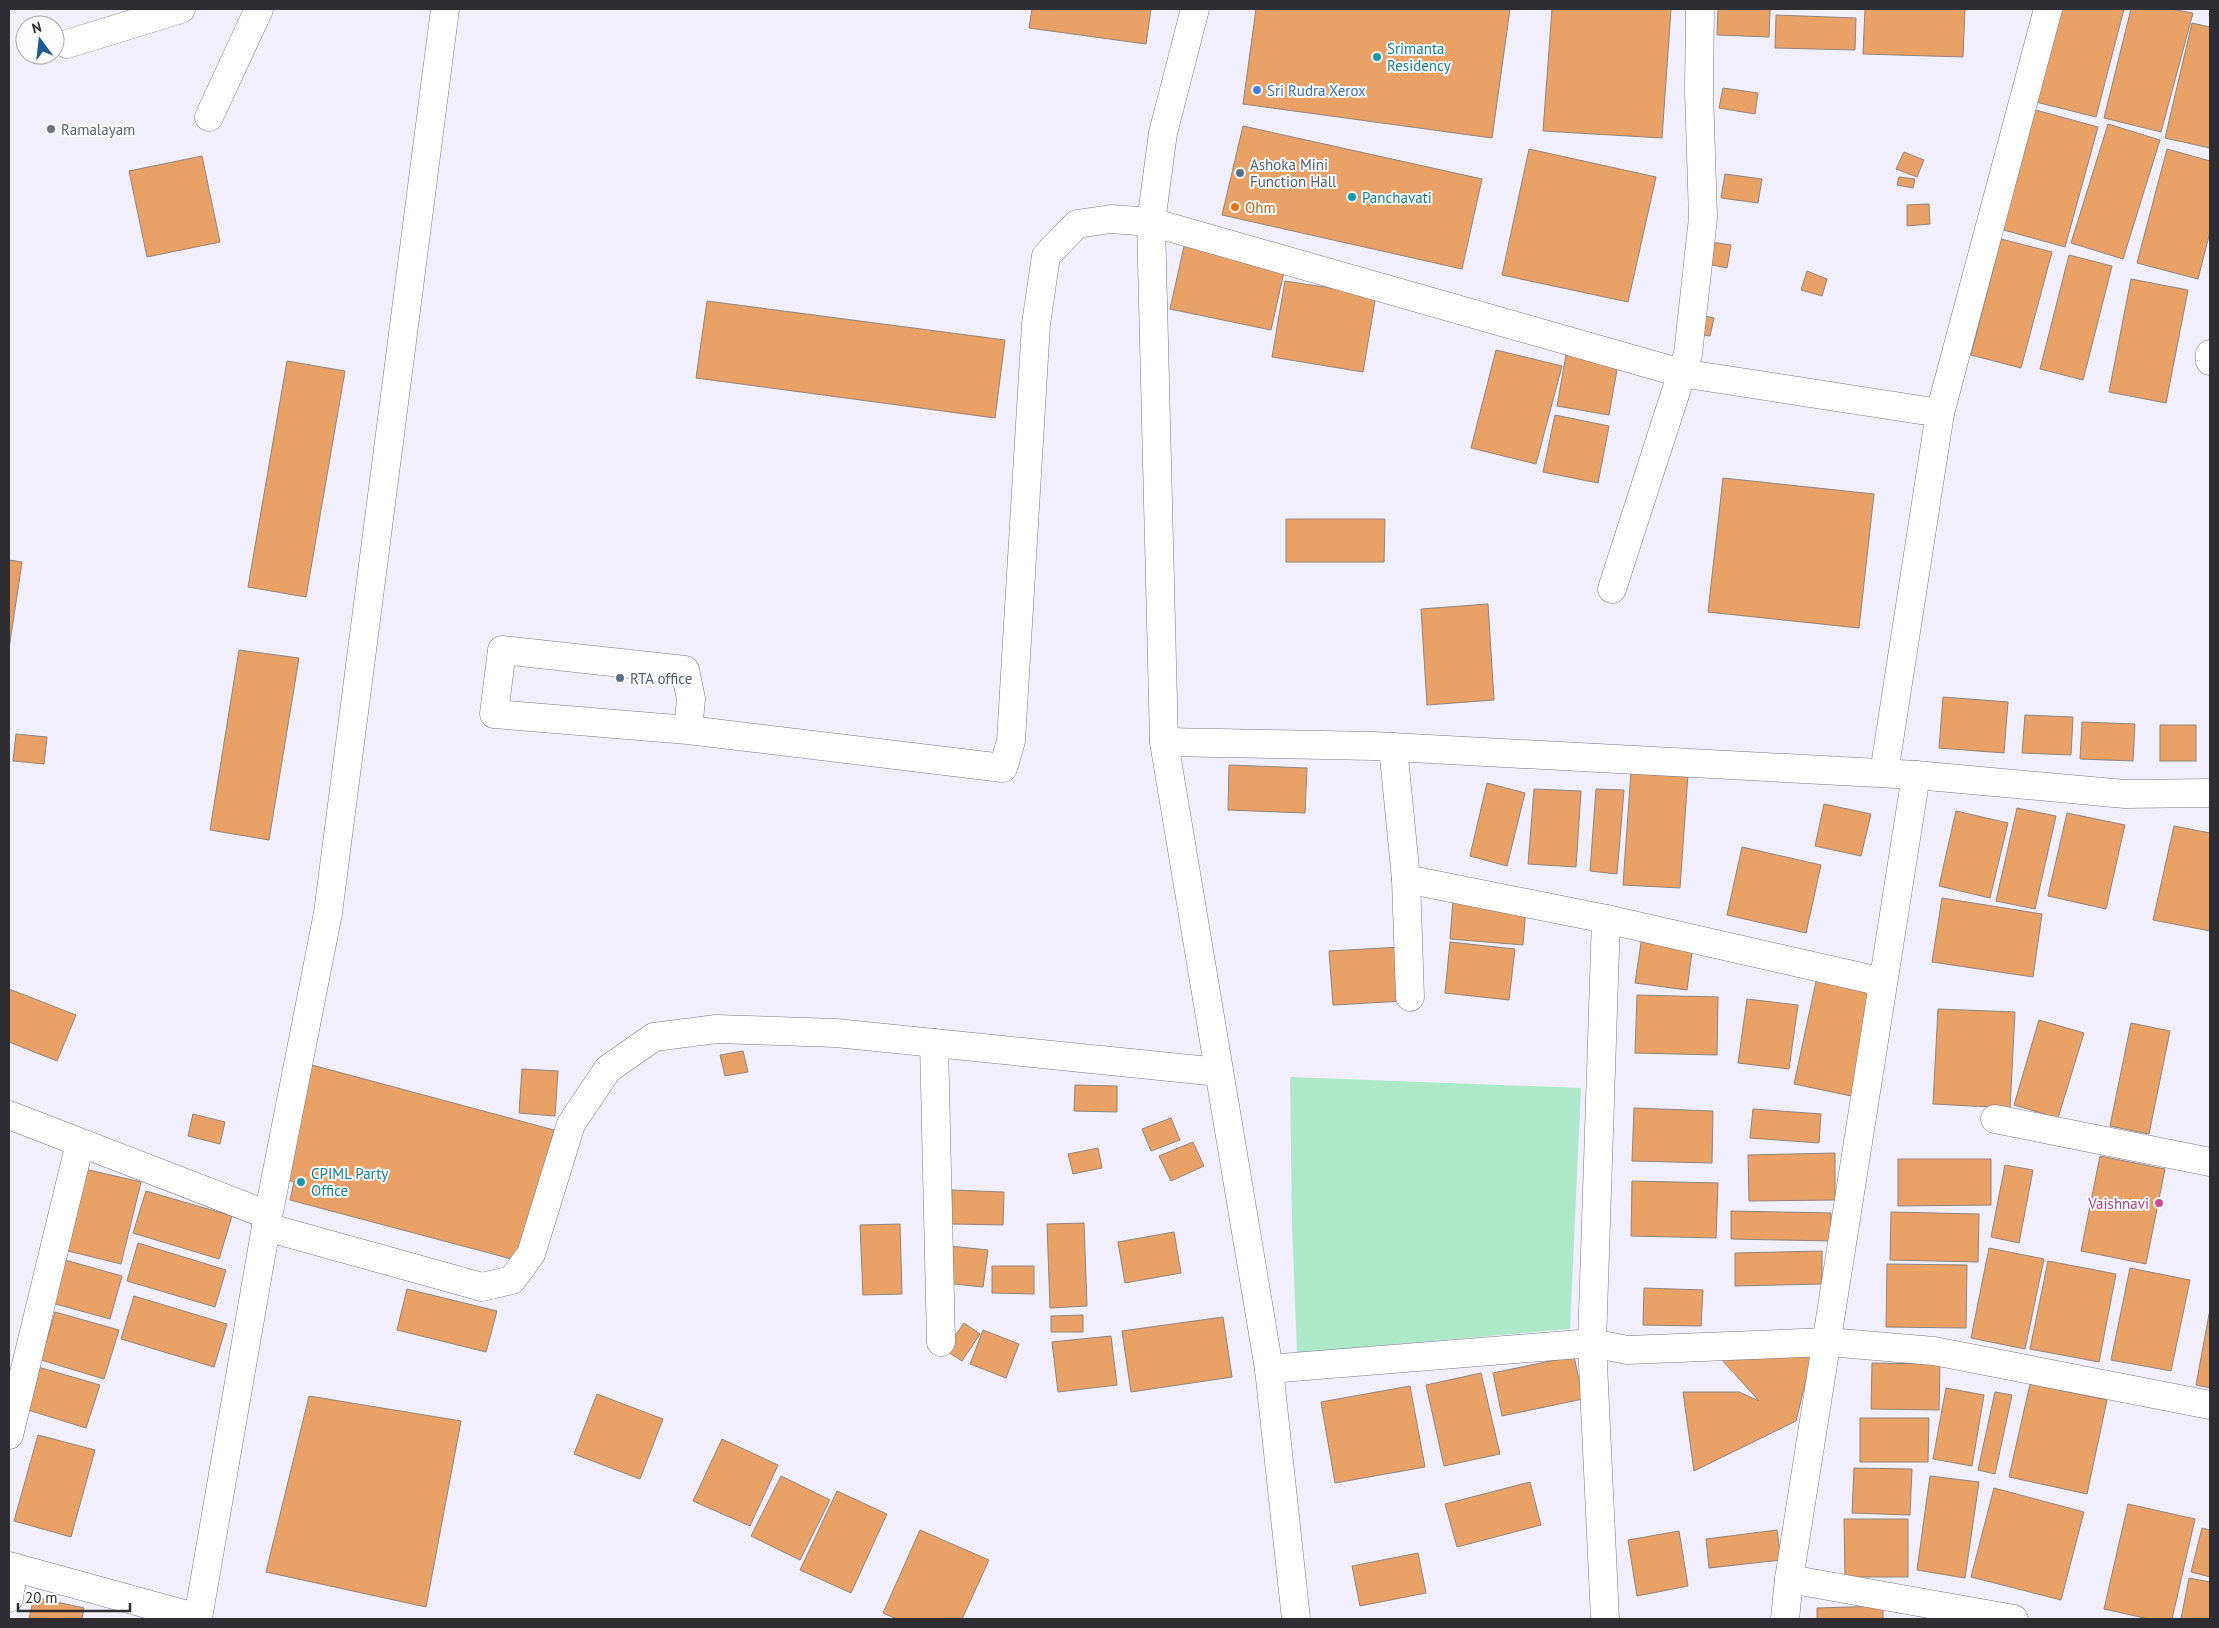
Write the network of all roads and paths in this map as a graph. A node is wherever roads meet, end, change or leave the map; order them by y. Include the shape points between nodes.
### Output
1 (180, 9) edge
2 (259, 9) edge
3 (445, 9) edge
4 (1195, 9) edge
5 (1700, 9) edge
6 (2048, 9) edge
7 (67, 44) dead end
8 (209, 117) dead end
9 (1151, 222) junction
10 (2210, 354) edge
11 (2210, 362) edge
12 (1681, 374) junction
13 (1940, 413) junction
14 (1612, 589) dead end
15 (688, 730) junction
16 (1164, 742) junction
17 (1393, 747) junction
18 (1884, 773) junction
19 (1916, 775) junction
20 (2210, 793) edge
21 (1406, 878) junction
22 (1606, 920) junction
23 (1883, 982) junction
24 (1410, 997) dead end
25 (934, 1043) junction
26 (1219, 1072) junction
27 (9, 1115) edge
28 (1996, 1119) dead end
29 (80, 1142) junction
30 (2210, 1162) edge
31 (267, 1221) junction
32 (941, 1342) dead end
33 (1828, 1342) junction
34 (1592, 1343) junction
35 (1269, 1369) junction
36 (2210, 1406) edge
37 (9, 1435) edge
38 (11, 1567) edge
39 (1789, 1580) junction
40 (9, 1598) edge
41 (200, 1619) edge
42 (1296, 1619) edge
43 (1605, 1619) edge
44 (1785, 1619) edge
45 (2014, 1619) edge

1 - 7 street
2 - 8 street
3 - 31 street via 328,913
4 - 9 street via 1163,133
5 - 12 street via 1703,218 1688,354
6 - 13 street
9 - 12 street
9 - 15 street via 1111,219 1077,224 1046,256 1036,324 1010,741 1003,768
9 - 16 street
10 - 11 street
12 - 13 street
12 - 14 street
13 - 18 street
15 - 15 street via 494,714 502,650 685,670 691,699
16 - 17 street
16 - 26 street
17 - 18 street
17 - 21 street
18 - 19 street
19 - 20 street via 2125,794
19 - 23 street
21 - 22 street
21 - 24 street
22 - 23 street
22 - 34 street
23 - 33 street
25 - 26 street
25 - 31 street via 836,1033 716,1029 654,1037 608,1069 571,1124 531,1254 512,1280 482,1287
25 - 32 street
26 - 35 street
27 - 29 street
28 - 30 street
29 - 31 street
29 - 37 street
31 - 41 street
33 - 34 street via 1627,1350
33 - 36 street via 1934,1351
33 - 39 street
34 - 35 street
34 - 43 street
35 - 42 street
38 - 40 street
38 - 41 street
39 - 44 street
39 - 45 street

